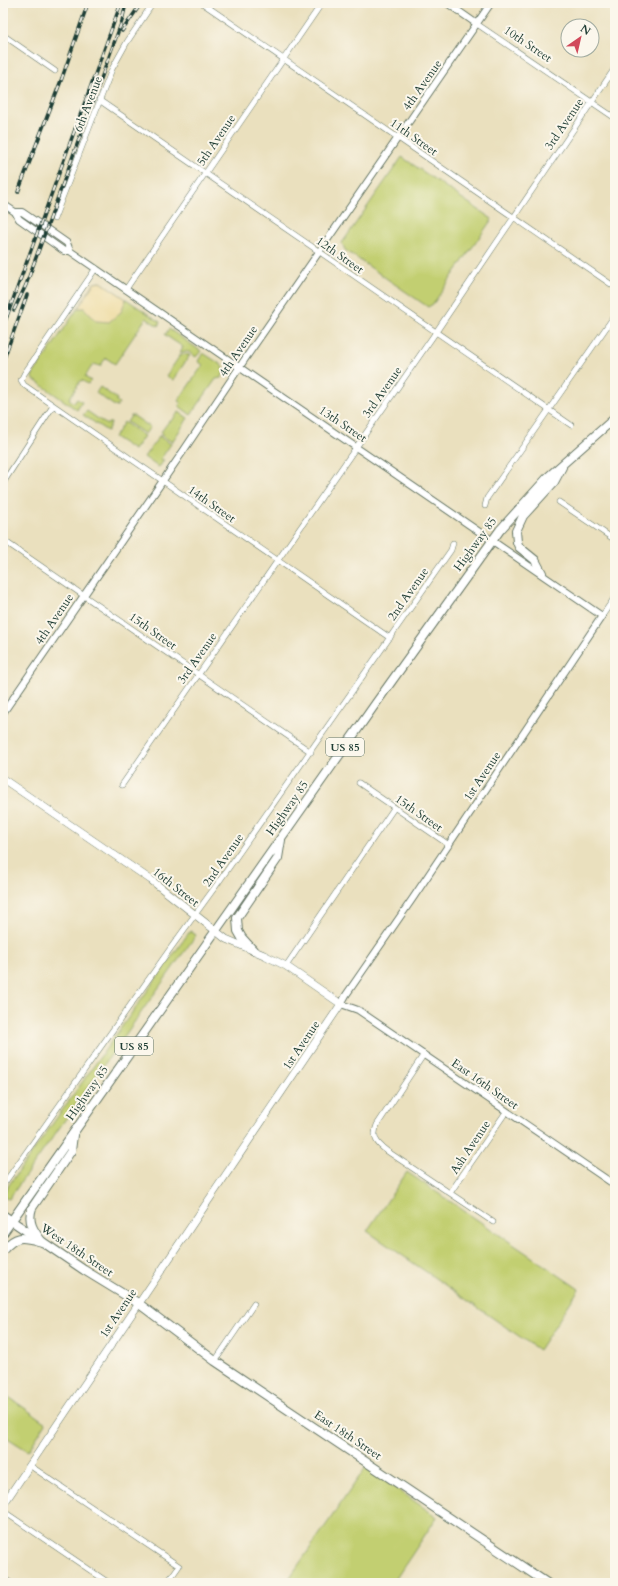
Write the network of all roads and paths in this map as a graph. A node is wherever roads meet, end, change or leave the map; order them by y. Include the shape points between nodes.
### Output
1 (153, 3) edge
2 (202, 3) edge
3 (322, 3) edge
4 (447, 3) edge
5 (491, 3) edge
6 (477, 24) junction
7 (3, 35) edge
8 (284, 59) junction
9 (615, 68) edge
10 (55, 71) dead end
11 (99, 100) junction
12 (592, 102) junction
13 (615, 118) edge
14 (398, 138) junction
15 (205, 174) junction
16 (3, 205) edge
17 (513, 218) junction
18 (54, 219) dead end
19 (319, 252) junction
20 (96, 268) junction
21 (615, 287) edge
22 (126, 289) junction
23 (615, 314) edge
24 (436, 332) junction
25 (240, 367) junction
26 (53, 406) junction
27 (549, 410) junction
28 (615, 418) edge
29 (571, 425) dead end
30 (356, 447) junction
31 (563, 463) junction
32 (162, 481) junction
33 (3, 483) edge
34 (560, 502) dead end
35 (485, 506) dead end
36 (3, 540) edge
37 (493, 540) junction
38 (615, 540) edge
39 (453, 543) dead end
40 (277, 561) junction
41 (542, 573) junction
42 (83, 595) junction
43 (615, 597) edge
44 (602, 616) junction
45 (390, 638) junction
46 (198, 674) junction
47 (3, 713) edge
48 (311, 752) junction
49 (3, 779) edge
50 (359, 783) dead end
51 (122, 785) dead end
52 (394, 808) junction
53 (281, 838) junction
54 (449, 845) junction
55 (195, 916) junction
56 (215, 931) junction
57 (253, 950) junction
58 (286, 966) junction
59 (341, 1004) junction
60 (424, 1054) junction
61 (506, 1112) junction
62 (74, 1132) junction
63 (3, 1185) edge
64 (615, 1185) edge
65 (450, 1193) junction
66 (3, 1215) edge
67 (11, 1220) junction
68 (492, 1222) dead end
69 (3, 1233) edge
70 (42, 1242) junction
71 (3, 1250) edge
72 (138, 1304) junction
73 (254, 1304) dead end
74 (215, 1361) junction
75 (29, 1465) junction
76 (3, 1504) edge
77 (3, 1511) edge
78 (3, 1578) edge
79 (11, 1583) edge
80 (109, 1583) edge
81 (167, 1583) edge
82 (547, 1583) edge

1 - 11 street, 6th Avenue via 119,56
2 - 8 street, 11th Street
3 - 8 street, 5th Avenue
4 - 6 street, 10th Street
5 - 6 street, 4th Avenue
6 - 12 street, 10th Street
6 - 14 street, 4th Avenue
7 - 10 street
8 - 14 street, 11th Street
8 - 15 street, 5th Avenue
9 - 12 street, 3rd Avenue
11 - 15 street, 12th Street
11 - 18 street, 6th Avenue
12 - 13 street, 10th Street
12 - 17 street, 3rd Avenue
14 - 17 street, 11th Street
14 - 19 street, 4th Avenue
15 - 19 street, 12th Street
15 - 22 street, 5th Avenue
16 - 20 street, 13th Street via 16,212 22,212 67,243 70,250
17 - 21 street, 11th Street
17 - 24 street, 3rd Avenue
19 - 24 street, 12th Street
19 - 25 street, 4th Avenue
20 - 22 street, 13th Street
20 - 26 street, 14th Street via 21,380
22 - 25 street, 13th Street
23 - 27 street
24 - 27 street, 12th Street
24 - 30 street, 3rd Avenue
25 - 30 street, 13th Street
25 - 32 street, 4th Avenue
26 - 32 street, 14th Street
26 - 33 street
27 - 29 street, 12th Street
27 - 35 street via 487,498
28 - 31 main road, Highway 85 / US 85
30 - 37 street, 13th Street
30 - 40 street, 3rd Avenue
31 - 37 main road, Highway 85 / US 85 via 532,493
31 - 41 main road via 554,482 524,516 516,531 520,547 535,560
32 - 40 street, 14th Street
32 - 42 street, 4th Avenue
34 - 38 street
36 - 42 street, 15th Street
37 - 41 street, 13th Street
37 - 53 main road, Highway 85 / US 85
39 - 45 street, 2nd Avenue via 451,550
40 - 45 street, 14th Street
40 - 46 street, 3rd Avenue
41 - 44 street, 13th Street
42 - 46 street, 15th Street
42 - 47 street, 4th Avenue
43 - 44 street, 1st Avenue
44 - 54 street, 1st Avenue
45 - 48 street, 2nd Avenue
46 - 48 street, 15th Street
46 - 51 street, 3rd Avenue
48 - 55 street, 2nd Avenue
49 - 55 main road, 16th Street via 151,880
50 - 52 street, 15th Street
52 - 54 street, 15th Street
52 - 58 street
53 - 56 main road, Highway 85 / US 85
53 - 57 main road via 278,858 237,918 238,931
54 - 59 street, 1st Avenue
55 - 56 main road, 16th Street
55 - 63 street, 2nd Avenue
56 - 57 main road, 16th Street via 230,941
56 - 62 main road, Highway 85 / US 85
57 - 58 main road, 16th Street
58 - 59 main road, 16th Street
59 - 60 street, East 16th Street via 358,1010
59 - 72 main road, 1st Avenue
60 - 61 street, East 16th Street
60 - 65 street via 377,1125 374,1138 383,1148
61 - 64 street, East 16th Street
61 - 65 street, Ash Avenue
62 - 67 main road, Highway 85 / US 85
62 - 70 main road via 71,1151 30,1213 31,1226
65 - 68 street
66 - 67 main road, West 18th Street
67 - 69 main road, Highway 85 / US 85
67 - 70 main road, West 18th Street
70 - 71 main road via 18,1237
70 - 72 main road, West 18th Street
72 - 74 main road, East 18th Street
72 - 75 main road, 1st Avenue
73 - 74 street
74 - 82 main road, East 18th Street
75 - 76 main road, 1st Avenue
75 - 81 street via 179,1566
77 - 80 street
78 - 79 street

